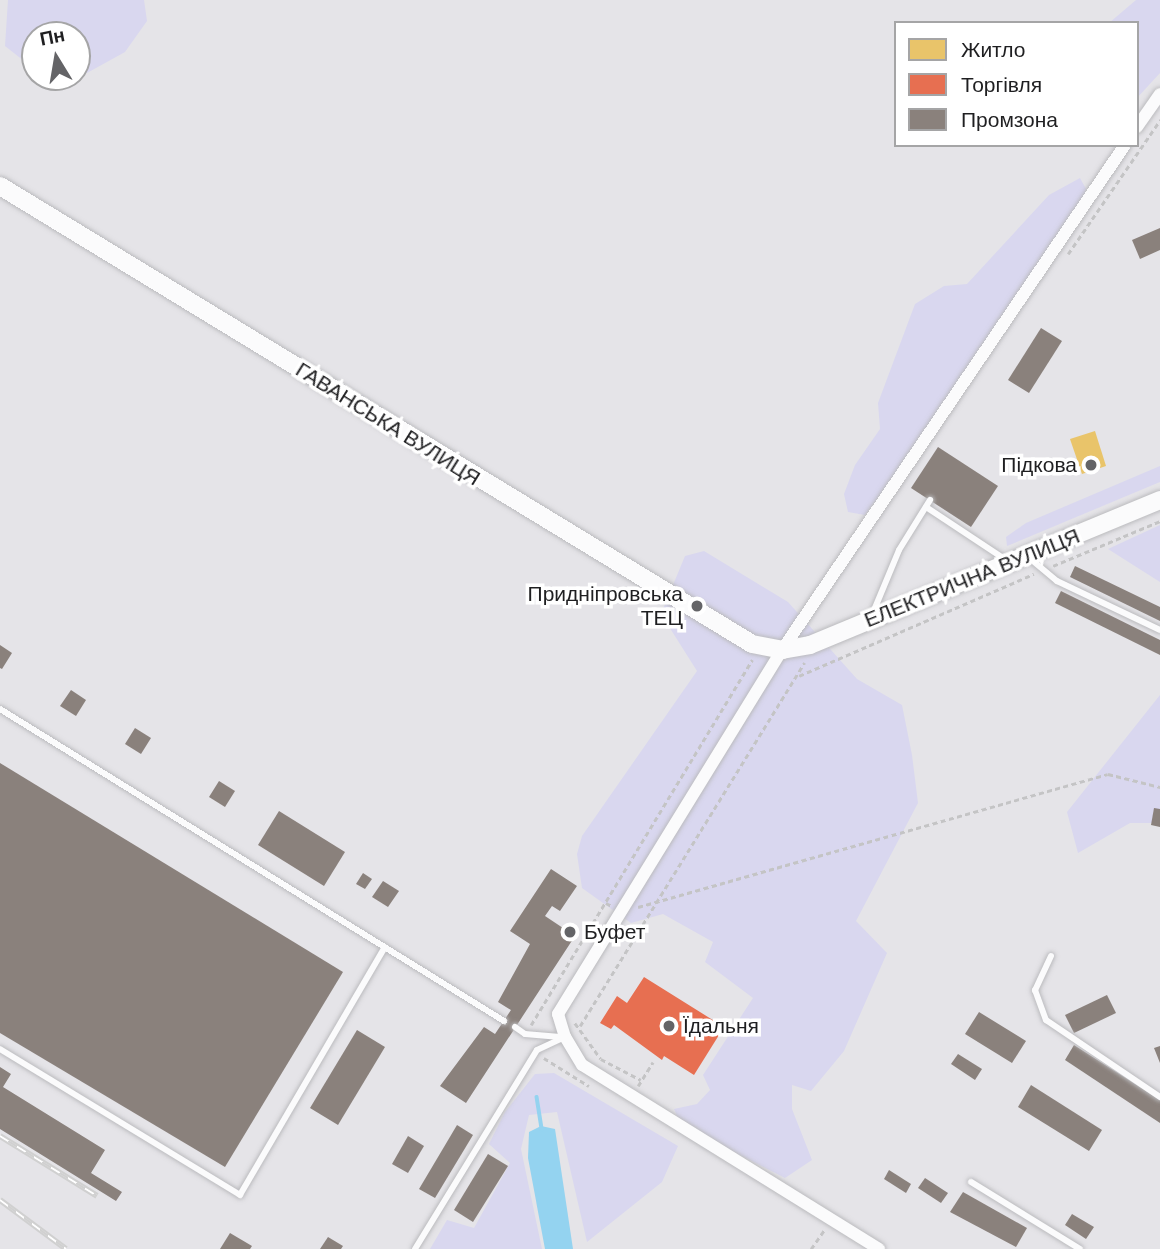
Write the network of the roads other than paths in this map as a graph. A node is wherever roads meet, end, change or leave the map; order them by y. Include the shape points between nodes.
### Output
1 (1160, 94) edge
2 (1139, 124) edge
3 (1124, 147) edge
4 (0, 186) edge
5 (1160, 500) edge
6 (1026, 555) junction
7 (1009, 562) junction
8 (870, 620) junction
9 (1160, 630) edge
10 (782, 650) junction
11 (0, 709) edge
12 (385, 947) junction
13 (1051, 956) dead end
14 (504, 1021) dead end
15 (515, 1027) dead end
16 (565, 1037) junction
17 (0, 1049) edge
18 (1160, 1097) edge
19 (971, 1182) dead end
20 (415, 1249) edge
21 (879, 1249) edge
22 (1080, 1249) edge

1 - 2 street
3 - 10 street
4 - 10 street, ГАВАНСЬКА ВУЛИЦЯ via 693,612 760,646
5 - 6 street, ЕЛЕКТРИЧНА ВУЛИЦЯ
6 - 7 street, ЕЛЕКТРИЧНА ВУЛИЦЯ
6 - 9 lane via 1042,570
7 - 8 street, ЕЛЕКТРИЧНА ВУЛИЦЯ
7 - 8 lane via 928,503 899,550
8 - 10 street, ЕЛЕКТРИЧНА ВУЛИЦЯ via 810,645
10 - 16 street via 558,1014
11 - 12 lane
12 - 14 lane
12 - 17 lane via 240,1195
13 - 18 lane via 1035,990 1046,1020
15 - 16 lane via 525,1034
16 - 20 lane via 537,1050
16 - 21 street via 582,1065
19 - 22 lane

